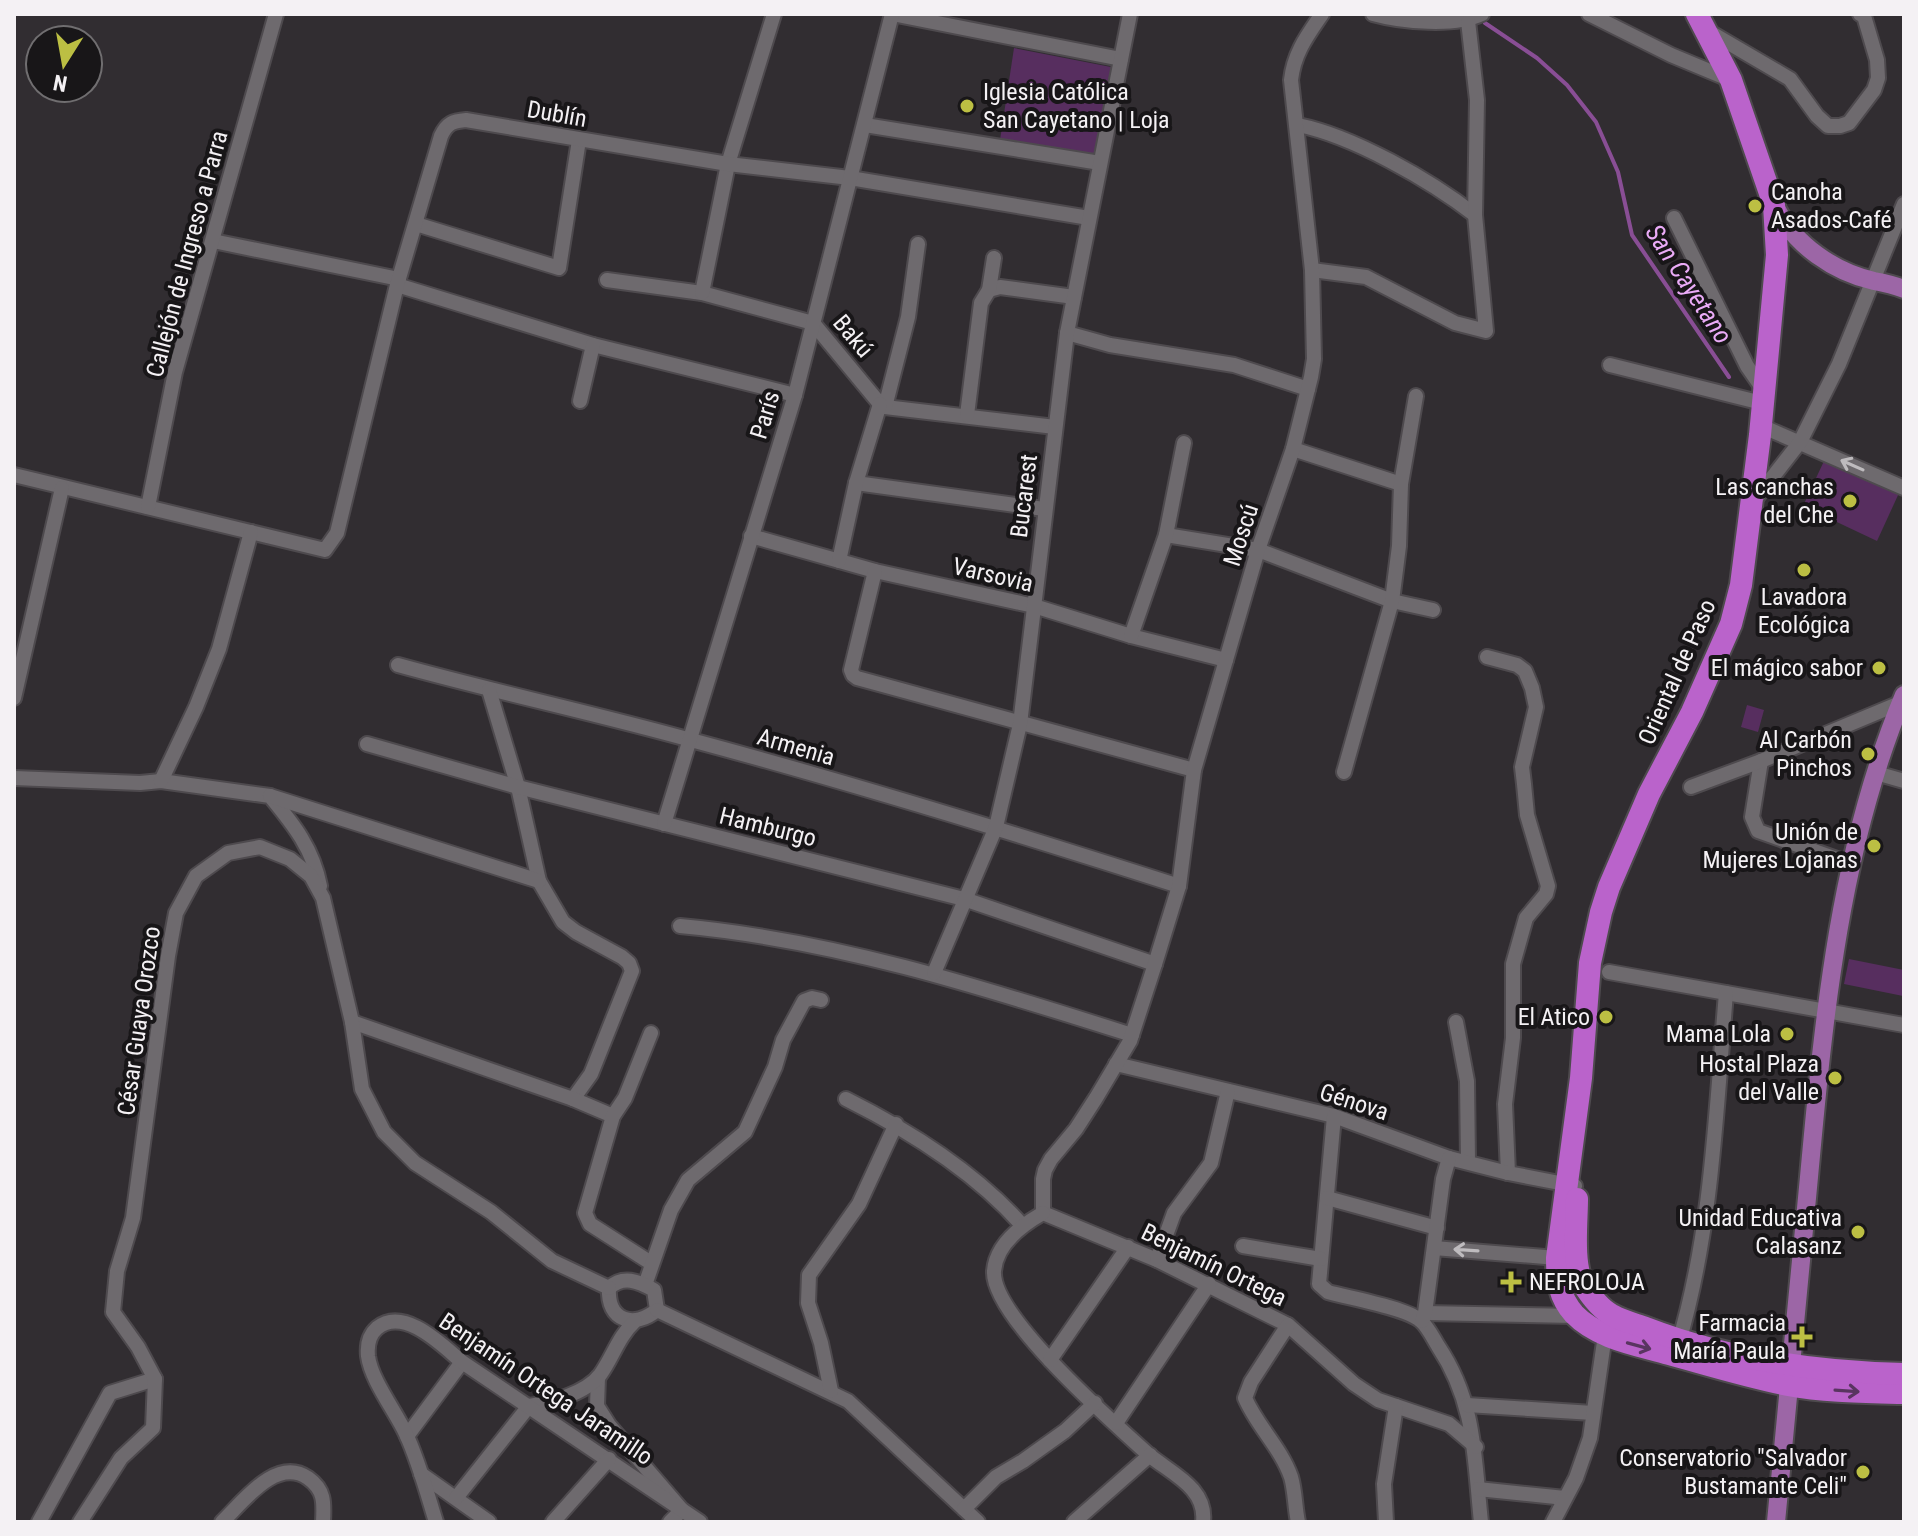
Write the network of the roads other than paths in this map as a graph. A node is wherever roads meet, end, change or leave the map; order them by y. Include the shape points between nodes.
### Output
1 (276, 14) edge
2 (774, 14) edge
3 (892, 14) edge
4 (1130, 14) edge
5 (1322, 14) edge
6 (1373, 14) edge
7 (1482, 14) edge
8 (1589, 14) edge
9 (1860, 14) edge
10 (1468, 21) junction
11 (1701, 22) edge
12 (1121, 59) junction
13 (1731, 80) junction
14 (865, 125) junction
15 (1298, 125) junction
16 (579, 140) junction
17 (1100, 163) junction
18 (728, 164) junction
19 (850, 178) junction
20 (1774, 205) junction
21 (1904, 206) edge
22 (1475, 215) junction
23 (1089, 218) junction
24 (1674, 218) dead end
25 (416, 224) junction
26 (213, 241) junction
27 (918, 244) dead end
28 (994, 258) dead end
29 (1312, 270) junction
30 (607, 280) dead end
31 (1874, 281) junction
32 (398, 282) junction
33 (1904, 289) edge
34 (989, 290) junction
35 (702, 293) junction
36 (1074, 297) junction
37 (1904, 299) edge
38 (813, 323) junction
39 (1067, 333) junction
40 (593, 345) junction
41 (1610, 365) dead end
42 (1308, 389) junction
43 (795, 395) junction
44 (1416, 396) dead end
45 (1763, 396) junction
46 (580, 401) dead end
47 (883, 405) junction
48 (967, 415) junction
49 (1761, 426) junction
50 (1055, 427) junction
51 (1800, 442) junction
52 (1184, 443) dead end
53 (1293, 449) junction
54 (14, 475) edge
55 (856, 483) junction
56 (1401, 484) junction
57 (62, 488) junction
58 (1904, 488) edge
59 (1752, 503) junction
60 (148, 507) junction
61 (1044, 509) junction
62 (251, 532) junction
63 (1166, 535) junction
64 (751, 536) junction
65 (1258, 550) junction
66 (839, 561) junction
67 (875, 571) junction
68 (1392, 601) junction
69 (1034, 606) junction
70 (1433, 610) dead end
71 (1131, 636) junction
72 (1487, 657) dead end
73 (1226, 660) junction
74 (398, 665) dead end
75 (489, 690) junction
76 (14, 698) edge
77 (1902, 699) edge
78 (1020, 724) junction
79 (690, 739) junction
80 (367, 744) dead end
81 (1761, 761) junction
82 (1194, 770) junction
83 (1344, 772) dead end
84 (1876, 773) junction
85 (14, 778) edge
86 (161, 781) junction
87 (1904, 781) edge
88 (518, 787) junction
89 (1691, 787) dead end
90 (270, 796) junction
91 (664, 824) junction
92 (996, 827) junction
93 (1851, 864) junction
94 (539, 881) junction
95 (1179, 886) junction
96 (323, 898) junction
97 (964, 899) junction
98 (680, 926) dead end
99 (1155, 964) junction
100 (1609, 972) dead end
101 (934, 973) junction
102 (1726, 993) junction
103 (821, 1000) dead end
104 (1825, 1010) junction
105 (352, 1022) junction
106 (1456, 1022) dead end
107 (1904, 1025) edge
108 (651, 1033) dead end
109 (1132, 1035) junction
110 (1116, 1064) junction
111 (1228, 1091) junction
112 (573, 1099) junction
113 (846, 1099) dead end
114 (613, 1116) junction
115 (1334, 1116) junction
116 (896, 1124) junction
117 (1449, 1158) junction
118 (1468, 1162) junction
119 (1508, 1173) junction
120 (1572, 1186) junction
121 (1327, 1198) junction
122 (1043, 1213) junction
123 (1022, 1225) junction
124 (1437, 1228) junction
125 (1243, 1246) dead end
126 (1128, 1247) junction
127 (1434, 1248) junction
128 (1557, 1258) junction
129 (1321, 1259) junction
130 (1157, 1260) junction
131 (651, 1263) junction
132 (1209, 1284) junction
133 (645, 1285) junction
134 (609, 1288) junction
135 (657, 1310) junction
136 (1576, 1316) junction
137 (619, 1317) junction
138 (1423, 1317) junction
139 (635, 1321) junction
140 (1607, 1324) junction
141 (1288, 1325) junction
142 (622, 1333) junction
143 (1676, 1348) junction
144 (1050, 1360) junction
145 (462, 1362) junction
146 (1904, 1374) edge
147 (1791, 1376) junction
148 (598, 1377) junction
149 (155, 1379) junction
150 (831, 1391) junction
151 (1904, 1393) edge
152 (1095, 1403) junction
153 (1467, 1405) junction
154 (529, 1406) junction
155 (1396, 1406) junction
156 (1593, 1413) junction
157 (1116, 1423) junction
158 (407, 1436) junction
159 (1476, 1447) junction
160 (1150, 1455) junction
161 (609, 1459) junction
162 (421, 1474) junction
163 (1478, 1489) junction
164 (456, 1498) junction
165 (1565, 1498) junction
166 (964, 1509) junction
167 (682, 1510) junction
168 (39, 1522) edge
169 (80, 1522) edge
170 (222, 1522) edge
171 (323, 1522) edge
172 (436, 1522) edge
173 (489, 1522) edge
174 (553, 1522) edge
175 (670, 1522) edge
176 (700, 1522) edge
177 (978, 1522) edge
178 (1074, 1522) edge
179 (1203, 1522) edge
180 (1298, 1522) edge
181 (1386, 1522) edge
182 (1481, 1522) edge
183 (1553, 1522) edge
184 (1776, 1522) edge

1 - 26 street, Callejón de Ingreso a Parra
2 - 18 street
3 - 12 street
3 - 14 street, París
4 - 12 street, Bucarest
5 - 15 street, Moscú via 1293,64
6 - 10 street
7 - 10 street
8 - 13 street
9 - 11 street via 1878,78 1849,123 1840,126 1828,126 1817,116 1790,79
10 - 22 street via 1477,100
11 - 13 highway, Oriental de Paso
12 - 17 street, Bucarest
13 - 20 highway, Oriental de Paso
14 - 17 street
14 - 19 street, París
15 - 22 street via 1341,137 1444,191
15 - 29 street, Moscú
16 - 18 street, Dublín
16 - 25 street, Dublín via 454,121 441,136
16 - 25 street via 559,268
17 - 23 street, Bucarest
18 - 19 street, Dublín
18 - 35 street
19 - 23 street, Dublín
19 - 38 street, París
20 - 31 main road via 1785,226 1816,255
20 - 45 highway, Oriental de Paso via 1777,255
21 - 31 street
22 - 29 street via 1486,331 1455,323 1366,277
23 - 36 street, Bucarest
24 - 45 street
25 - 32 street, Dublín
26 - 32 street
26 - 60 street, Callejón de Ingreso a Parra via 175,372
27 - 47 street via 896,373
28 - 34 street
29 - 42 street, Moscú via 1314,359
30 - 35 street, Bakú
31 - 33 main road
31 - 37 main road via 1880,290
31 - 51 street
32 - 40 street
32 - 62 street, Dublín via 332,542 325,550
34 - 36 street
34 - 48 street via 981,303
35 - 38 street, Bakú
36 - 39 street, Bucarest
38 - 43 street, París
38 - 47 street, Bakú
39 - 42 street via 1234,365
39 - 50 street, Bucarest
40 - 43 street
40 - 46 street
41 - 45 street
42 - 53 street, Moscú
43 - 64 street, París
44 - 56 street
45 - 49 highway, Oriental de Paso
47 - 48 street
47 - 55 street
48 - 50 street
49 - 51 street
49 - 59 highway, Oriental de Paso
50 - 61 street, Bucarest
58 -> 51 street
51 - 59 street
52 - 63 street
53 - 56 street
53 - 65 street, Moscú
54 - 57 street
55 - 61 street
55 - 66 street
56 - 68 street
57 - 60 street
57 - 76 street
59 - 120 highway, Oriental de Paso via 1731,624 1645,802 1601,912 1590,963
60 - 62 street
61 - 69 street, Bucarest
62 - 86 street via 219,649
63 - 65 street
63 - 71 street
64 - 66 street, Varsovia
64 - 79 street, París
65 - 68 street
65 - 73 street, Moscú
66 - 67 street, Varsovia
67 - 69 street, Varsovia
67 - 78 street via 853,675
68 - 70 street
68 - 83 street
69 - 71 street, Varsovia
69 - 78 street, Bucarest
71 - 73 street, Varsovia
72 - 119 street via 1517,665 1532,688 1536,707 1522,767 1527,815 1548,886 1526,918 1513,964 1513,1038 1505,1104
73 - 82 street, Moscú
74 - 75 street, Armenia
75 - 79 street, Armenia
75 - 88 street
77 - 81 street
77 - 84 main road
78 - 82 street
78 - 92 street, Bucarest
79 - 91 street, París
79 - 92 street, Armenia
80 - 88 street, Hamburgo
81 - 89 street
81 - 93 street via 1752,817 1758,831
82 - 95 street, Moscú
84 - 87 street
84 - 93 main road
85 - 86 street
86 - 90 street
88 - 91 street, Hamburgo
88 - 94 street
90 - 94 street
90 - 96 street via 302,835
91 - 97 street, Hamburgo
92 - 95 street, Armenia
92 - 97 street, Bucarest
93 - 104 main road
94 - 112 street via 563,922 622,957 632,971 591,1074
95 - 99 street, Moscú
96 - 105 street, César Guaya Orozco
96 - 149 street, César Guaya Orozco via 311,876 290,859 260,847 228,853 196,876 176,913 133,1218 117,1271 113,1312
97 - 99 street, Hamburgo
97 - 101 street, Bucarest
98 - 101 street via 753,934
99 - 109 street, Moscú
100 - 102 street
101 - 109 street
102 - 104 street
102 - 143 street via 1707,1203 1693,1289
103 - 131 street via 804,1001 745,1132 688,1180
104 - 107 street
104 - 147 main road
105 - 112 street
105 - 134 street, César Guaya Orozco via 362,1089 384,1132 415,1163 491,1212 552,1261
106 - 118 street via 1467,1081
108 - 114 street
109 - 110 street, Moscú
110 - 111 street, Génova
110 - 122 street, Moscú via 1051,1159 1043,1179
111 - 115 street, Génova
111 - 130 street via 1211,1163 1174,1213
112 - 114 street
113 - 116 street
114 - 131 street via 586,1219
115 - 117 street, Génova
115 - 121 street
116 - 123 street via 990,1191
116 - 150 street via 859,1204 809,1275 808,1303
117 - 118 street, Génova
117 - 124 street
118 - 119 street, Génova
119 - 120 street, Génova
120 - 128 highway
120 - 140 highway via 1581,1280
121 - 124 street
121 - 129 street
122 - 123 street
122 - 126 street, Benjamín Ortega
123 - 144 street via 1004,1245 994,1274 1003,1302
124 - 127 street
125 - 129 street
126 - 130 street, Benjamín Ortega
126 - 144 street
128 -> 127 street
127 - 138 street
128 - 136 highway via 1557,1284
129 - 138 street via 1319,1284 1328,1292
130 - 132 street, Benjamín Ortega
131 - 133 street
132 - 141 street, Benjamín Ortega
132 - 157 street
133 - 134 street via 617,1281
133 - 135 street via 654,1290
134 - 137 street via 608,1299
135 - 139 street
135 - 150 street
136 - 138 street
136 - 140 highway via 1588,1326
137 - 139 street
137 - 142 street
138 - 153 street
139 - 142 street
140 - 143 highway via 1624,1342
140 - 156 street
141 - 155 street, Benjamín Ortega via 1354,1384
141 - 180 street via 1245,1398 1291,1477
142 - 148 street
143 - 147 highway
144 - 152 street
145 - 154 street, Benjamín Ortega Jaramillo
145 - 158 street
145 - 158 street, Benjamín Ortega Jaramillo via 407,1323 387,1322 374,1329 368,1359
146 - 147 highway
147 -> 151 highway via 1851,1392
147 - 184 main road
148 - 154 street via 571,1395
148 - 167 street via 597,1406
149 - 168 street via 110,1393
149 - 169 street via 153,1428 121,1458
150 - 166 street
152 - 157 street
152 - 166 street via 1065,1431 996,1477
153 - 156 street
153 - 159 street
154 - 161 street, Benjamín Ortega Jaramillo
154 - 164 street
155 - 159 street, Benjamín Ortega via 1449,1424
155 - 181 street via 1384,1484
156 - 165 street via 1590,1438
157 - 160 street
158 - 162 street, Benjamín Ortega Jaramillo
159 - 163 street
160 - 178 street
160 - 179 street via 1199,1497
161 - 167 street, Benjamín Ortega Jaramillo
161 - 174 street
162 - 164 street
162 - 172 street, Benjamín Ortega Jaramillo
163 - 165 street
163 - 182 street
164 - 173 street
165 - 183 street
166 - 177 street
167 - 175 street
167 - 176 street, Benjamín Ortega Jaramillo
170 - 171 street via 269,1478 286,1471 319,1486

